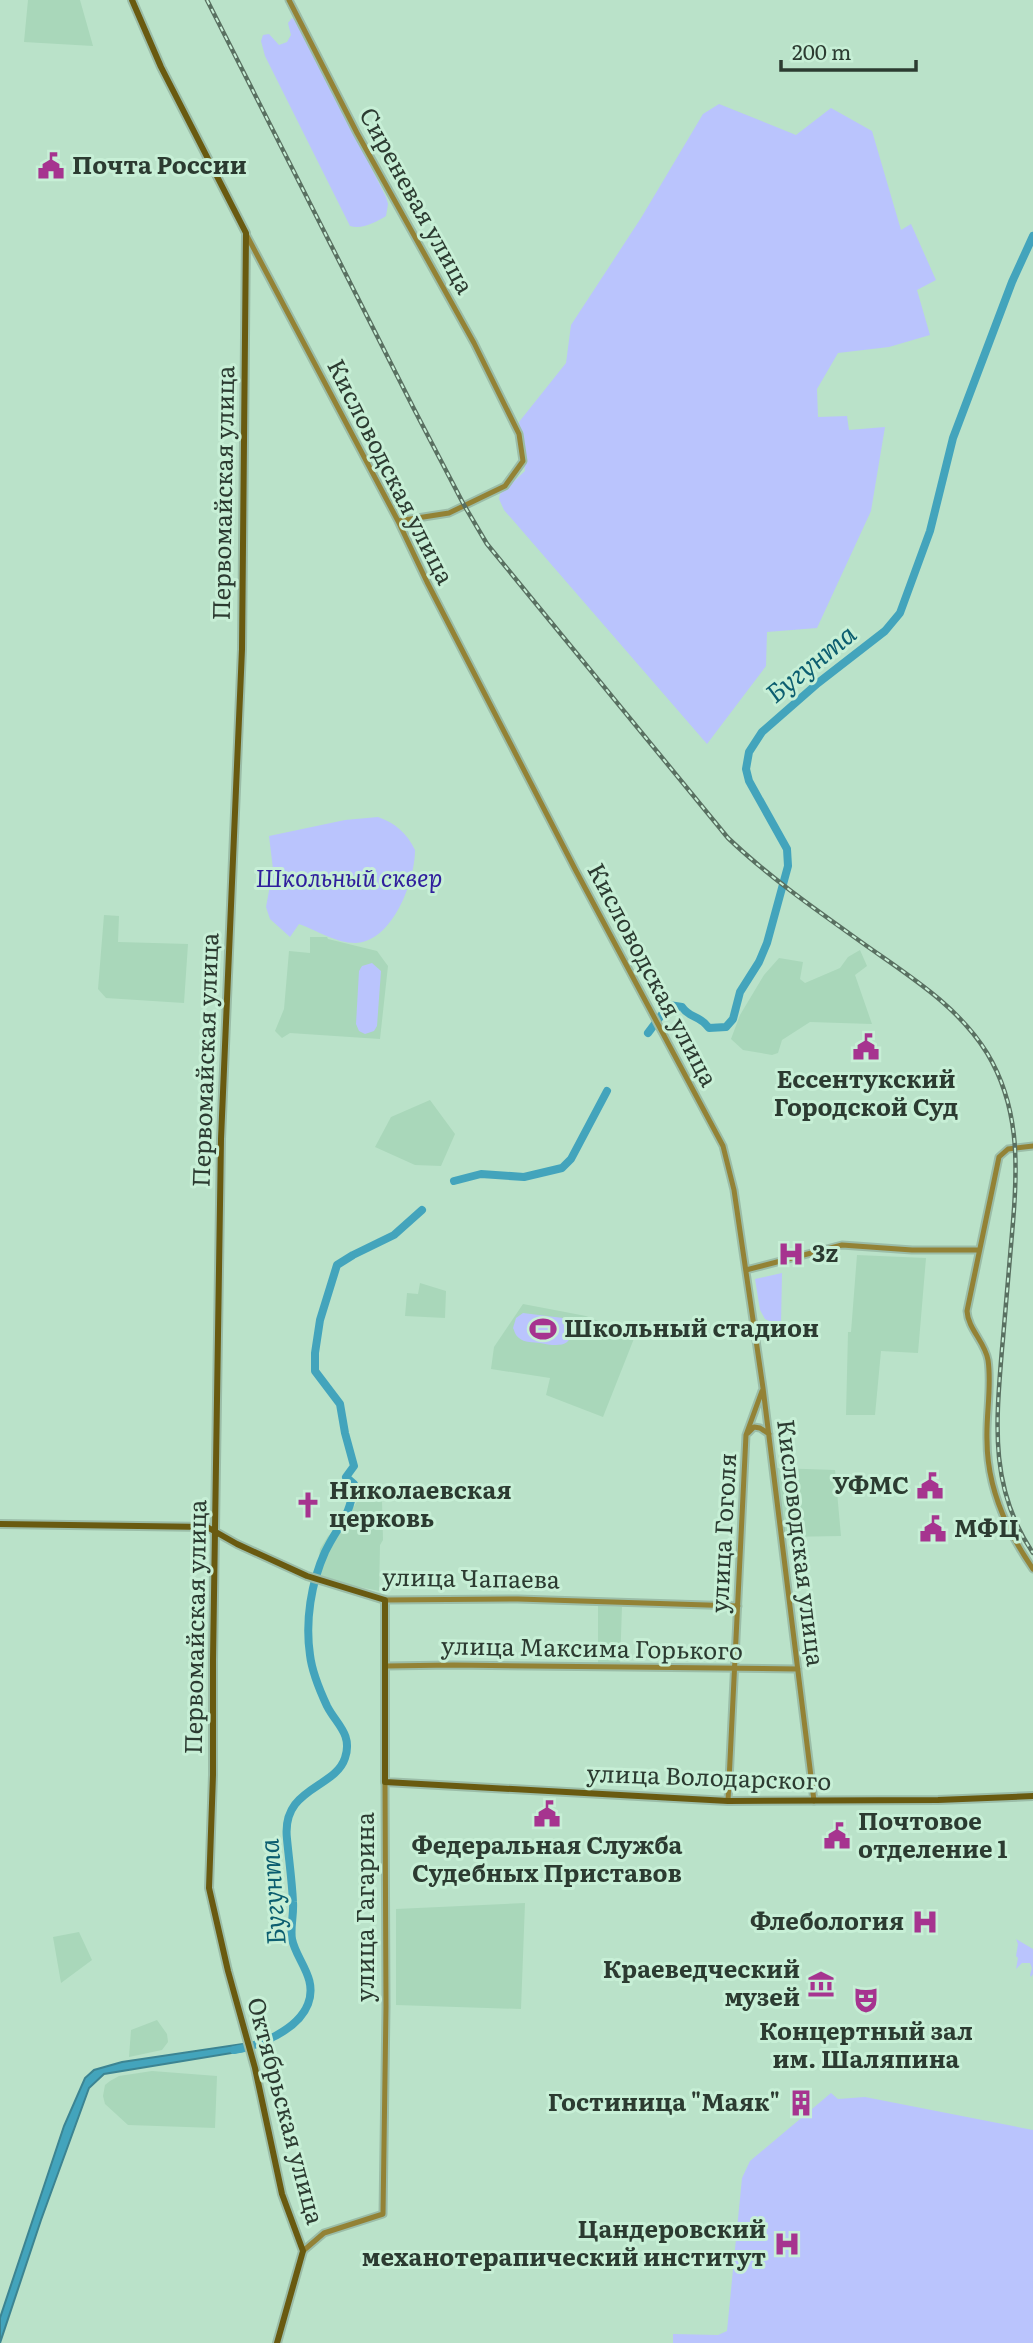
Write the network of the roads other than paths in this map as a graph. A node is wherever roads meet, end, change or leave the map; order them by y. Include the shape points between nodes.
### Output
1 (132, 0) edge
2 (289, 0) edge
3 (246, 233) junction
4 (398, 521) junction
5 (1033, 1146) edge
6 (978, 1250) junction
7 (746, 1270) junction
8 (763, 1388) junction
9 (769, 1434) junction
10 (746, 1435) junction
11 (0, 1524) edge
12 (216, 1532) junction
13 (1033, 1569) edge
14 (385, 1600) junction
15 (738, 1606) junction
16 (386, 1666) junction
17 (735, 1668) junction
18 (798, 1669) junction
19 (385, 1782) junction
20 (1033, 1796) edge
21 (727, 1801) junction
22 (814, 1801) junction
23 (209, 1888) joint
24 (303, 2251) junction
25 (277, 2343) edge

1 - 3 main road
2 - 4 street, Сиреневая улица via 519,433 523,461 505,486 449,513
3 - 4 street, Кисловодская улица
3 - 12 main road, Первомайская улица via 242,649 224,1050
4 - 7 street, Кисловодская улица via 497,719 723,1146
5 - 6 street via 1008,1149 999,1157
6 - 7 street via 842,1245
6 - 13 street via 967,1318 988,1362 989,1474 1005,1524
7 - 8 street, Кисловодская улица
8 - 9 street, Кисловодская улица
8 - 10 street, улица Гоголя
9 - 10 street, улица Гоголя via 754,1427
9 - 18 street, Кисловодская улица
10 - 15 street, улица Гоголя
11 - 12 main road, улица Чапаева via 201,1526
12 - 14 main road, улица Чапаева via 307,1576
12 - 23 main road, Первомайская улица
14 - 15 street, улица Чапаева
14 - 16 main road, улица Гагарина
15 - 17 street, улица Гоголя
16 - 17 street, улица Максима Горького
16 - 19 main road, улица Гагарина
17 - 18 street, улица Максима Горького
17 - 21 street, улица Гоголя
18 - 22 street, Кисловодская улица
19 - 21 main road, улица Володарского
19 - 24 street, улица Гагарина via 383,2214 324,2233
20 - 22 main road, улица Володарского
21 - 22 main road, улица Володарского
23 - 24 main road, Октябрьская улица via 282,2194
24 - 25 main road, Октябрьская улица

